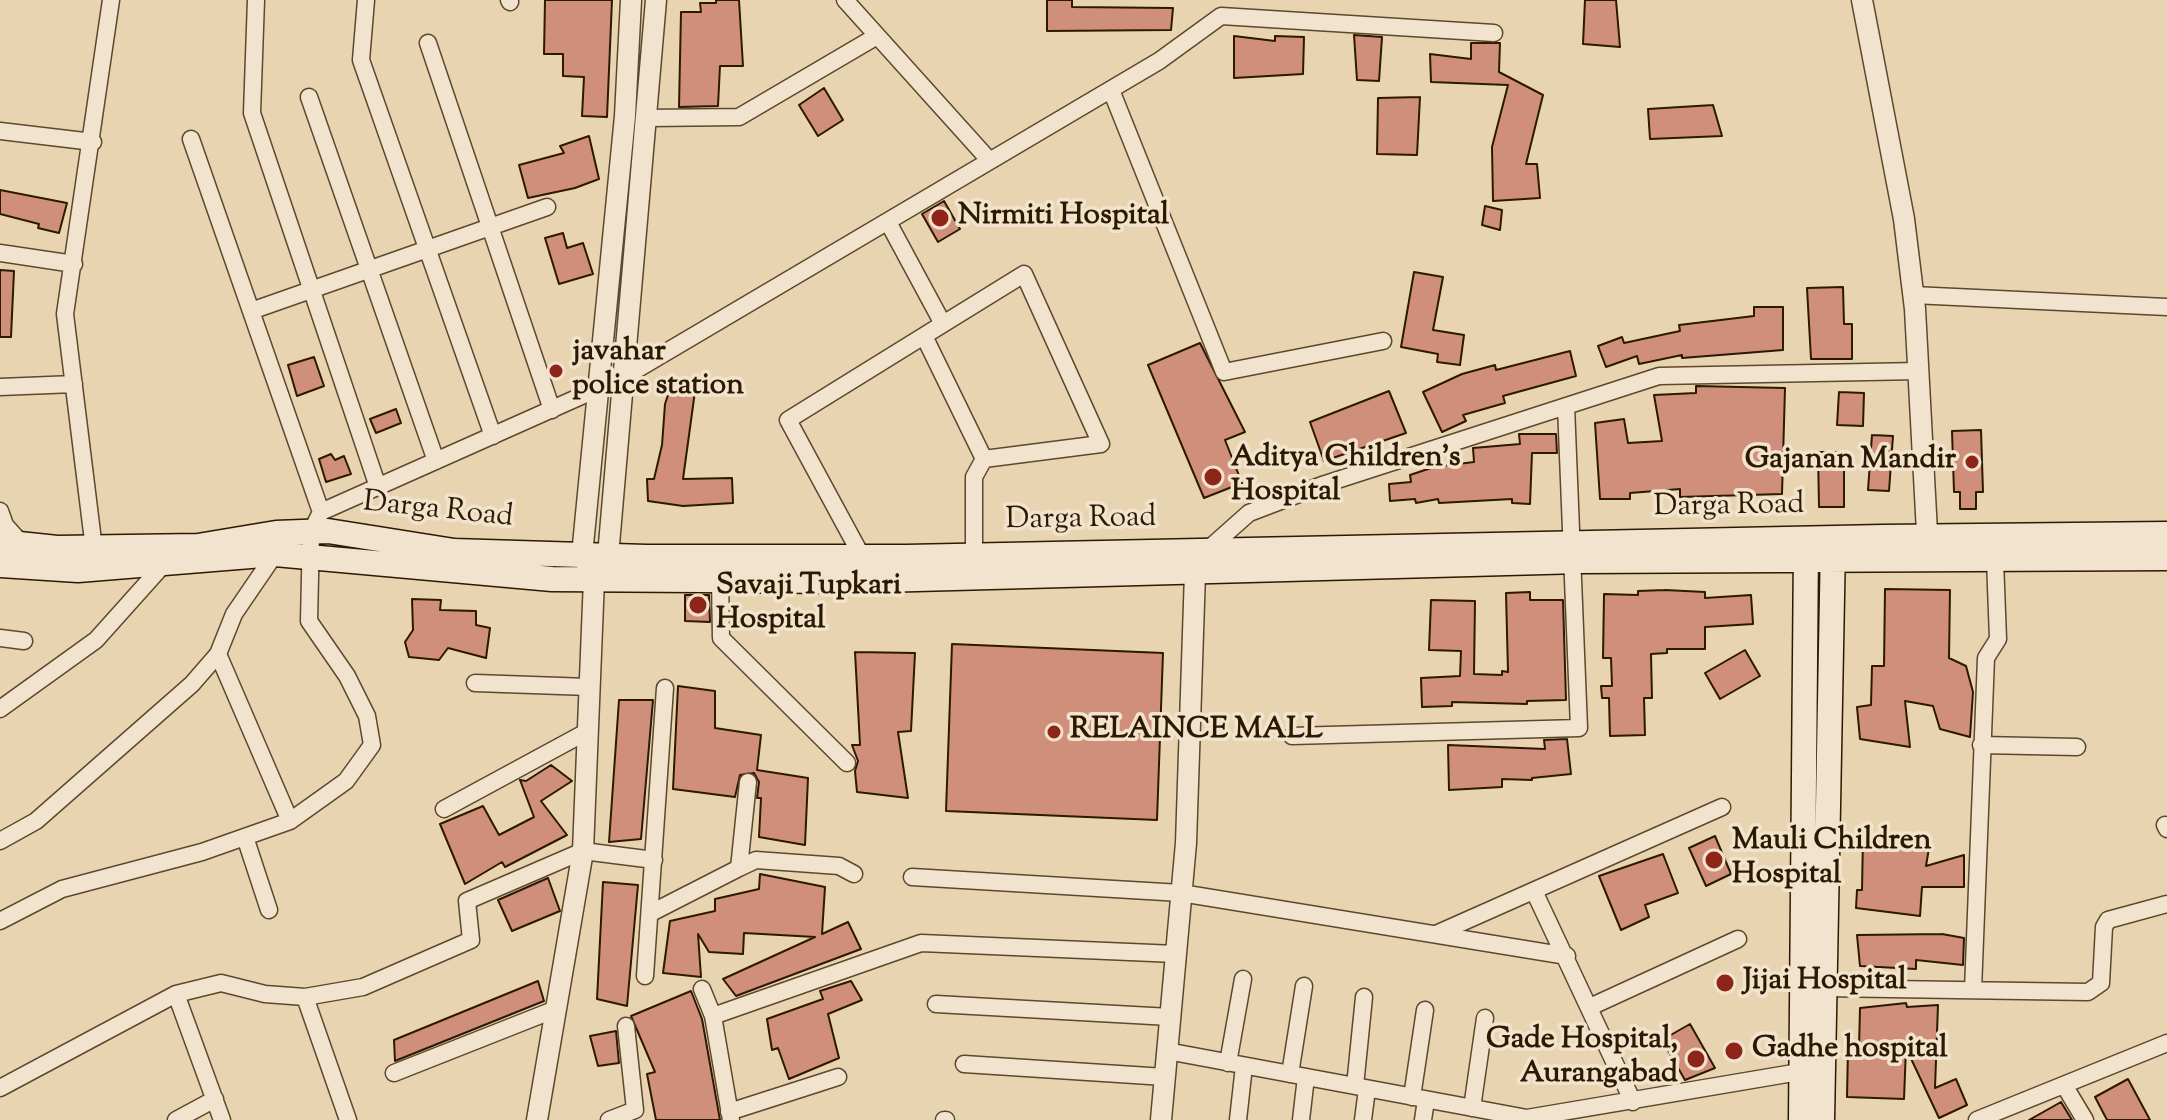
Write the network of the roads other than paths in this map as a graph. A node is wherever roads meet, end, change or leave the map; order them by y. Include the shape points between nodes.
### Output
1 (111, 0) edge
2 (256, 0) edge
3 (366, 0) edge
4 (656, 0) edge
5 (845, 0) edge
6 (1862, 0) edge
7 (632, 1) edge
8 (1222, 8) edge
9 (1494, 33) dead end
10 (877, 36) junction
11 (428, 43) dead end
12 (1111, 90) junction
13 (309, 97) dead end
14 (647, 118) junction
15 (0, 131) edge
16 (191, 139) dead end
17 (93, 142) junction
18 (990, 161) junction
19 (547, 207) dead end
20 (888, 222) junction
21 (491, 229) junction
22 (430, 249) junction
23 (0, 253) edge
24 (74, 264) junction
25 (369, 270) junction
26 (311, 290) junction
27 (1913, 295) junction
28 (2167, 307) edge
29 (251, 311) junction
30 (943, 324) junction
31 (924, 336) junction
32 (1383, 341) dead end
33 (1919, 371) junction
34 (624, 377) junction
35 (74, 384) junction
36 (0, 387) edge
37 (597, 390) junction
38 (1566, 406) junction
39 (552, 410) junction
40 (493, 436) junction
41 (984, 459) junction
42 (436, 461) junction
43 (378, 487) junction
44 (0, 511) edge
45 (316, 522) junction
46 (2167, 534) edge
47 (1927, 536) junction
48 (11, 543) edge
49 (1833, 549) junction
50 (1205, 550) junction
51 (1806, 550) junction
52 (1572, 553) junction
53 (275, 554) junction
54 (582, 555) junction
55 (974, 555) junction
56 (608, 556) junction
57 (308, 557) junction
58 (95, 558) junction
59 (2167, 558) edge
60 (1995, 560) junction
61 (1928, 561) junction
62 (164, 564) junction
63 (0, 565) edge
64 (867, 569) junction
65 (1195, 573) junction
66 (594, 579) junction
67 (720, 580) junction
68 (0, 638) edge
69 (24, 641) dead end
70 (218, 654) junction
71 (475, 683) dead end
72 (589, 687) junction
73 (665, 688) dead end
74 (0, 709) edge
75 (588, 731) junction
76 (1292, 736) dead end
77 (1981, 745) junction
78 (2077, 747) dead end
79 (847, 763) dead end
80 (748, 782) dead end
81 (1722, 807) dead end
82 (1803, 807) junction
83 (1828, 808) junction
84 (444, 809) dead end
85 (290, 821) junction
86 (245, 837) junction
87 (0, 841) edge
88 (583, 851) junction
89 (654, 860) junction
90 (739, 868) junction
91 (854, 874) dead end
92 (912, 877) dead end
93 (1534, 891) junction
94 (1181, 893) junction
95 (2167, 904) edge
96 (269, 910) dead end
97 (651, 913) junction
98 (0, 921) edge
99 (1435, 935) junction
100 (1738, 939) dead end
101 (1176, 954) junction
102 (1567, 956) junction
103 (645, 976) dead end
104 (1243, 979) dead end
105 (1304, 986) dead end
106 (1825, 988) junction
107 (702, 989) dead end
108 (1973, 990) junction
109 (176, 994) junction
110 (305, 997) junction
111 (1364, 997) dead end
112 (936, 1004) dead end
113 (1590, 1007) junction
114 (556, 1009) junction
115 (1425, 1010) dead end
116 (713, 1016) junction
117 (1170, 1017) junction
118 (1485, 1018) dead end
119 (626, 1026) dead end
120 (2167, 1043) edge
121 (1167, 1051) junction
122 (964, 1064) dead end
123 (1236, 1064) junction
124 (1812, 1070) junction
125 (394, 1073) dead end
126 (1298, 1076) junction
127 (838, 1077) dead end
128 (1165, 1077) junction
129 (1, 1085) edge
130 (2064, 1085) junction
131 (1361, 1088) junction
132 (1419, 1098) junction
133 (215, 1099) junction
134 (1633, 1102) junction
135 (1479, 1113) edge
136 (730, 1116) edge
137 (176, 1120) edge
138 (222, 1120) edge
139 (348, 1120) edge
140 (537, 1120) edge
141 (609, 1120) edge
142 (1161, 1120) edge
143 (1238, 1120) edge
144 (1301, 1120) edge
145 (1363, 1120) edge
146 (1423, 1120) edge
147 (1801, 1120) edge
148 (1822, 1120) edge
149 (1977, 1120) edge
150 (2085, 1120) edge

1 - 17 street
2 - 26 street via 252,113
3 - 22 street via 361,60
4 - 14 street
5 - 10 street
6 - 27 street via 1904,219
7 - 37 street
8 - 9 street
8 - 12 street via 1159,61
10 - 14 street via 739,117
10 - 18 street
11 - 21 street
12 - 18 street
12 - 32 street via 1224,372
13 - 25 street
14 - 34 street
15 - 17 street
16 - 29 street
17 - 24 street
18 - 20 street
19 - 21 street
20 - 30 street
20 - 34 street
21 - 22 street
21 - 39 street
22 - 25 street
22 - 40 street
23 - 24 street
24 - 35 street via 65,314
25 - 26 street
25 - 42 street
26 - 29 street
26 - 43 street
27 - 28 street
27 - 33 street
29 - 45 street
30 - 31 street
30 - 41 street via 1024,274 1101,444
31 - 41 street
31 - 64 street via 788,420
33 - 38 street via 1659,376
33 - 47 street
34 - 37 street
34 - 56 street
35 - 36 street
35 - 58 street
37 - 39 street
37 - 54 street
38 - 50 street via 1249,513
38 - 52 street
39 - 40 street
40 - 42 street
41 - 55 street via 974,477
42 - 43 street
43 - 45 street
44 - 48 street
45 - 54 main road, Darga Road via 328,531 454,551
45 - 57 street
45 - 58 main road, Darga Road via 198,546
46 - 47 main road, Darga Road
47 - 49 main road, Darga Road
47 - 61 street
48 - 58 main road, Darga Road
49 - 51 main road, Darga Road
49 - 61 main road, Darga Road
49 - 83 main road
50 - 52 main road, Darga Road
50 - 55 main road, Darga Road
50 - 65 street
51 - 52 main road, Darga Road
51 - 82 main road
52 - 65 main road, Darga Road
52 - 76 street via 1579,728
53 - 57 main road, Darga Road
53 - 62 main road, Darga Road
53 - 70 street via 234,614
54 - 56 main road, Darga Road
54 - 66 street
55 - 64 main road, Darga Road
56 - 64 main road, Darga Road
56 - 66 street
57 - 66 main road, Darga Road
57 - 85 street via 309,621 347,676 367,716 372,745 346,781
58 - 62 main road, Darga Road
58 - 63 main road, Darga Road
59 - 60 main road, Darga Road
60 - 61 main road, Darga Road
60 - 77 street via 1998,639 1986,658
62 - 74 street via 96,640
64 - 65 main road, Darga Road
64 - 67 main road, Darga Road
65 - 94 street
66 - 67 main road, Darga Road
66 - 72 street
67 - 79 street via 721,638
68 - 69 street
70 - 85 street
70 - 87 street via 192,684 36,821
71 - 72 street
72 - 75 street
73 - 89 street
75 - 84 street
75 - 88 street
77 - 78 street
77 - 108 street
80 - 90 street
81 - 93 street
82 - 83 main road
82 - 124 main road
83 - 106 main road
85 - 86 street
86 - 96 street
86 - 98 street via 62,889
88 - 89 street
88 - 110 street via 467,901 471,940 363,987
88 - 114 street
89 - 97 street
90 - 91 street via 756,860 839,866
90 - 97 street
92 - 94 street
93 - 99 street
93 - 102 street
94 - 99 street
94 - 101 street
95 - 108 street via 2108,920 2097,989
97 - 103 street
99 - 102 street
100 - 113 street
101 - 116 street via 921,943
101 - 117 street
102 - 113 street
104 - 123 street
105 - 126 street
106 - 108 street
106 - 124 main road
107 - 116 street
109 - 110 street via 221,983
109 - 129 street
109 - 133 street
110 - 139 street
111 - 131 street
112 - 117 street
113 - 134 street
114 - 125 street
114 - 140 street
115 - 132 street
116 - 136 street
117 - 121 street
118 - 135 street
119 - 141 street via 635,1110
120 - 130 street
121 - 123 street
121 - 128 street
122 - 128 street
123 - 126 street
123 - 143 street
124 - 134 street
124 - 147 main road
124 - 148 main road
126 - 131 street
126 - 144 street
127 - 136 street
128 - 142 street
130 - 149 street
130 - 150 street
131 - 132 street
131 - 145 street
132 - 135 street
132 - 146 street
133 - 137 street
133 - 138 street
134 - 135 street via 1527,1118

